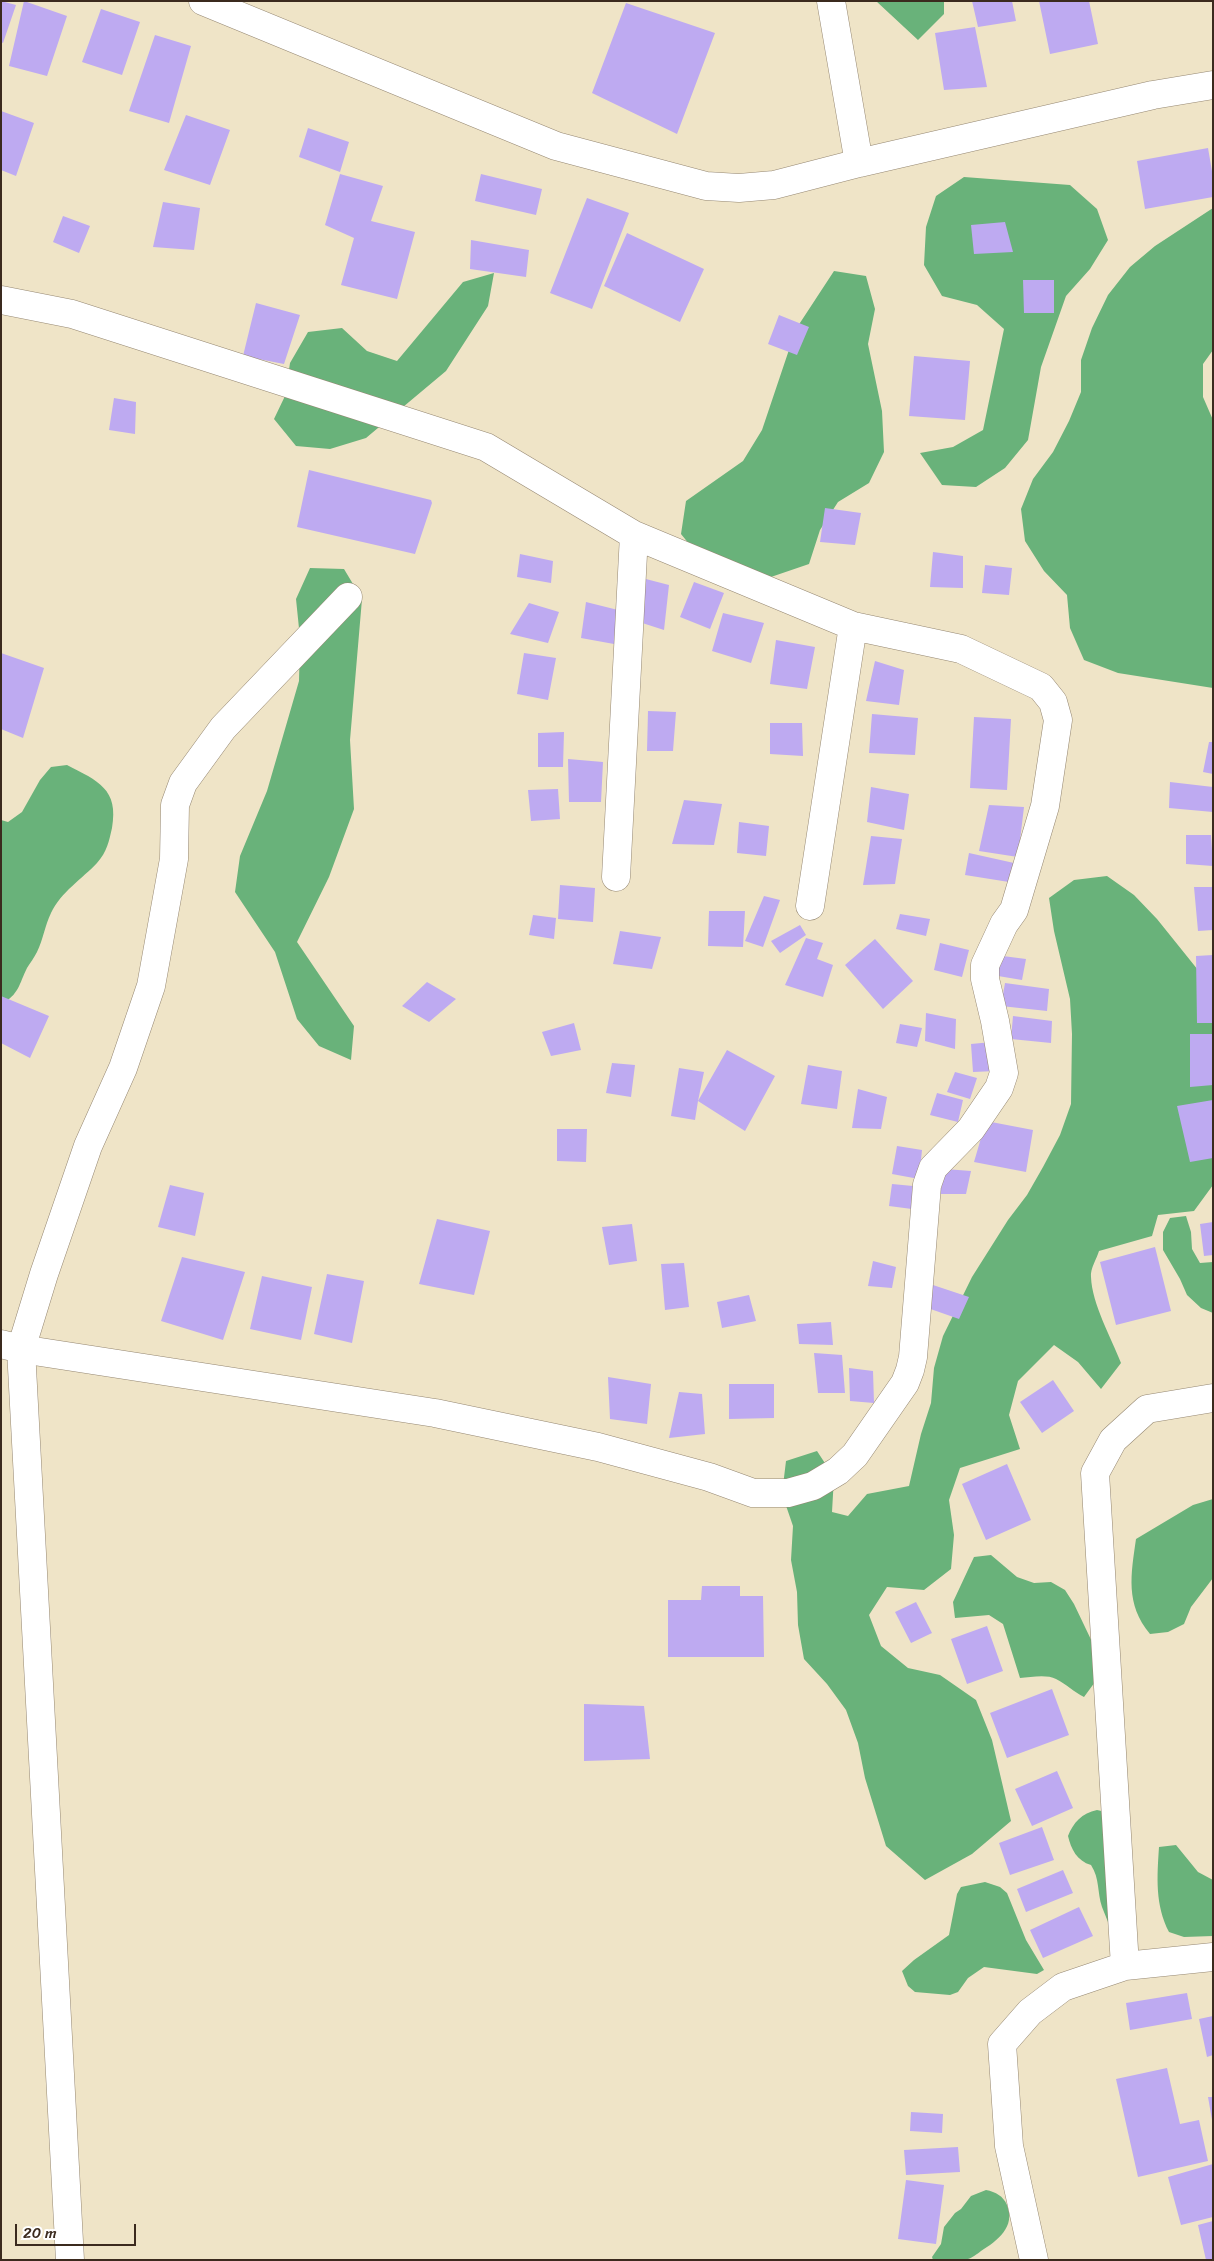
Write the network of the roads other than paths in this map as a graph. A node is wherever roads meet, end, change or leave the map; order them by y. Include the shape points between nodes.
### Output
1 (203, 1) edge
2 (831, 1) edge
3 (1213, 85) edge
4 (858, 163) junction
5 (1, 300) edge
6 (634, 535) junction
7 (348, 597) dead end
8 (853, 626) junction
9 (616, 876) dead end
10 (810, 906) dead end
11 (11, 1347) edge
12 (1213, 1398) edge
13 (1213, 1957) edge
14 (1125, 1966) junction
15 (70, 2260) edge
16 (1034, 2260) edge

1 - 4 street via 556,146 706,186 774,185
2 - 4 street
3 - 4 street via 1153,95
5 - 6 street via 72,314 486,447
6 - 8 street
6 - 9 street
7 - 11 street via 222,728 183,783 176,805 174,859 151,986 123,1068 88,1146 44,1274
8 - 10 street
8 - 11 street via 961,649 1041,687 1053,702 1058,720 1045,806 1014,910 985,965 1004,1073 999,1088 971,1129 933,1168 927,1185 910,1370 905,1383 855,1456 838,1471 813,1486 788,1493 753,1493 709,1477 598,1447 436,1413
11 - 15 street
12 - 14 street via 1147,1409 1113,1440 1095,1473
13 - 14 street
14 - 16 street via 1063,1987 1030,2012 1002,2044 1009,2146

